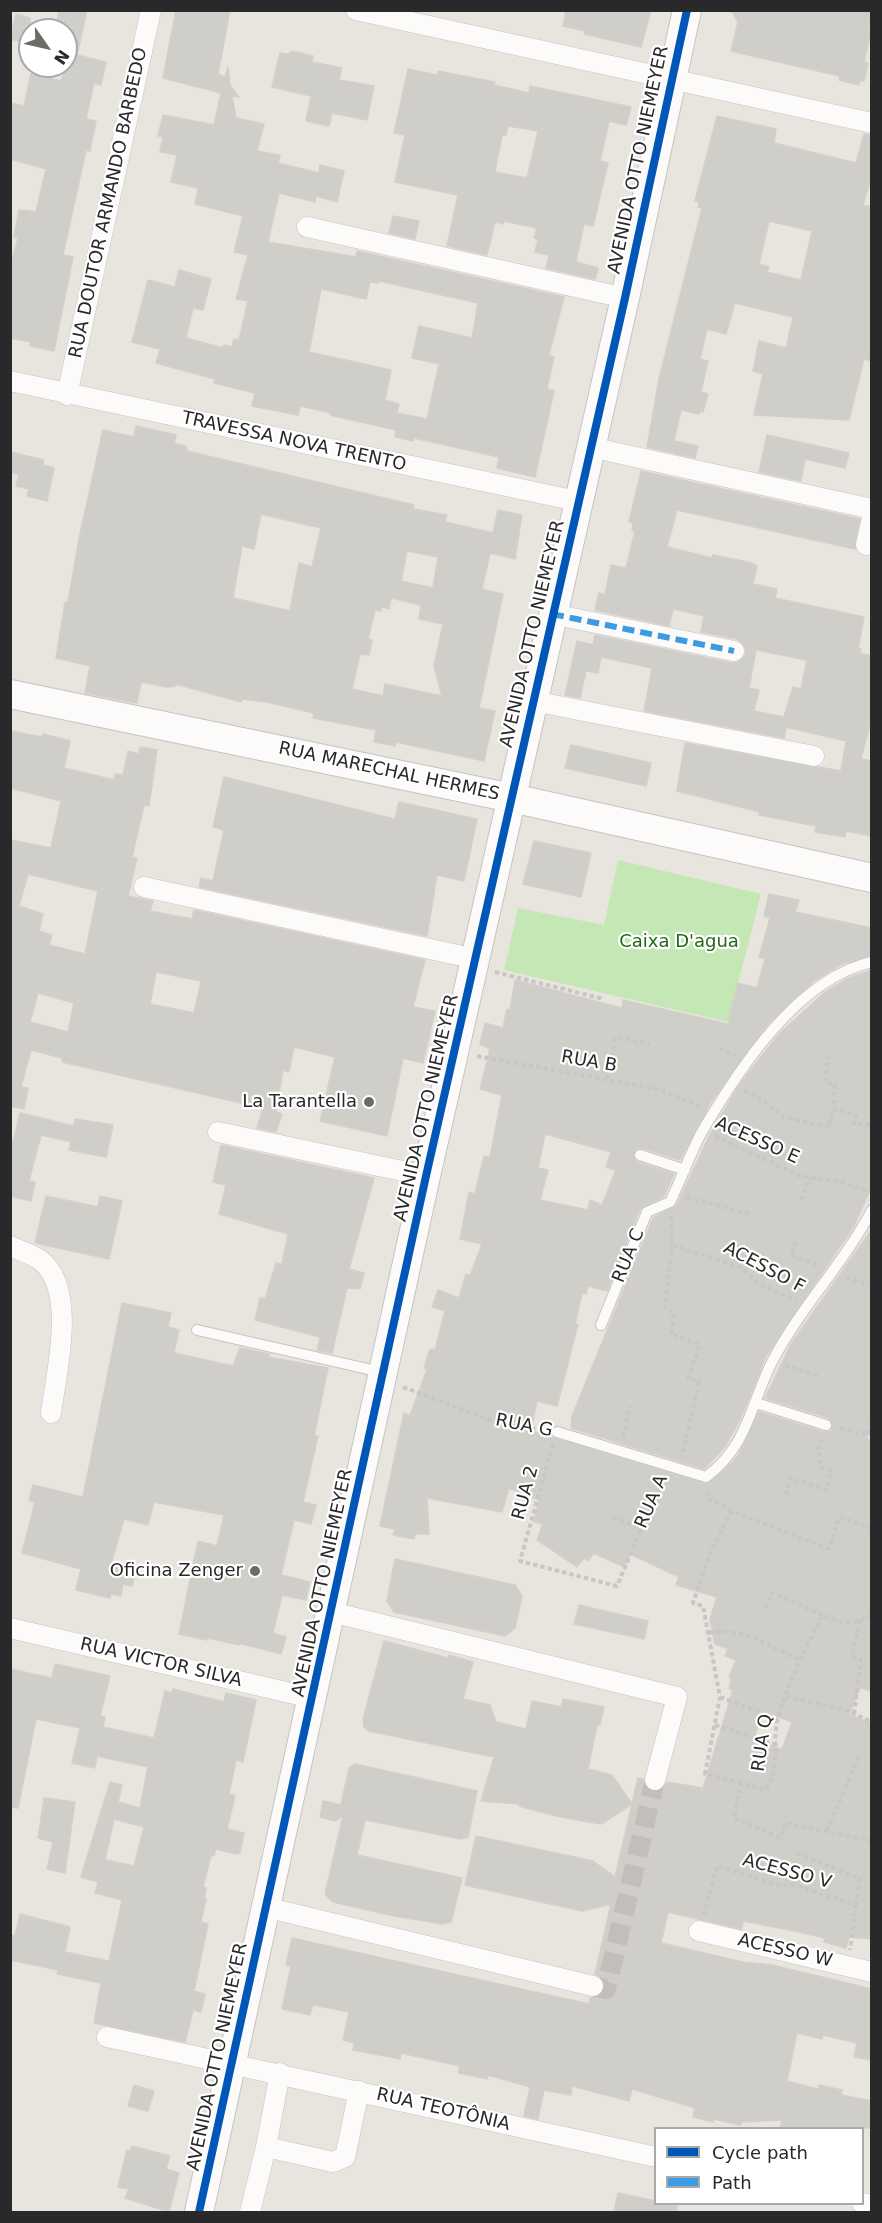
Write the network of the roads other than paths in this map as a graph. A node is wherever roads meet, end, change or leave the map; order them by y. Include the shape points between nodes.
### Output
1 (152, 10) edge
2 (356, 10) edge
3 (687, 10) edge
4 (671, 80) junction
5 (872, 123) edge
6 (307, 227) dead end
7 (625, 298) junction
8 (10, 381) edge
9 (67, 395) junction
10 (590, 447) junction
11 (577, 501) junction
12 (872, 508) edge
13 (872, 518) edge
14 (866, 545) dead end
15 (552, 614) junction
16 (734, 651) dead end
17 (10, 694) edge
18 (533, 701) junction
19 (814, 756) dead end
20 (512, 798) junction
21 (872, 878) edge
22 (144, 886) dead end
23 (476, 959) junction
24 (872, 962) edge
25 (218, 1132) dead end
26 (640, 1155) dead end
27 (685, 1170) junction
28 (426, 1176) junction
29 (872, 1210) edge
30 (10, 1246) edge
31 (601, 1325) dead end
32 (196, 1330) dead end
33 (384, 1376) junction
34 (756, 1403) junction
35 (51, 1413) dead end
36 (826, 1425) road end
37 (557, 1431) road end
38 (668, 1465) joint
39 (331, 1612) junction
40 (10, 1628) edge
41 (312, 1698) junction
42 (656, 1780) tunnel mouth
43 (265, 1907) junction
44 (699, 1931) road end
45 (872, 1972) edge
46 (593, 1986) dead end
47 (107, 2037) dead end
48 (231, 2062) junction
49 (280, 2073) junction
50 (358, 2091) junction
51 (266, 2146) junction
52 (654, 2157) edge
53 (199, 2212) edge
54 (250, 2212) edge

1 - 9 street, RUA DOUTOR ARMANDO BARBEDO
2 - 4 street
3 - 4 main road, AVENIDA OTTO NIEMEYER
4 - 5 street
4 - 7 main road, AVENIDA OTTO NIEMEYER
6 - 7 street
7 - 10 main road, AVENIDA OTTO NIEMEYER
8 - 9 street, TRAVESSA NOVA TRENTO
9 - 11 street, TRAVESSA NOVA TRENTO
10 - 11 main road, AVENIDA OTTO NIEMEYER
10 - 12 street
11 - 15 main road, AVENIDA OTTO NIEMEYER
13 - 14 street
15 - 16 street
15 - 18 main road, AVENIDA OTTO NIEMEYER
17 - 20 main road, RUA MARECHAL HERMES
18 - 19 street
18 - 20 main road, AVENIDA OTTO NIEMEYER
20 - 21 main road, RUA MARECHAL HERMES
20 - 23 main road, AVENIDA OTTO NIEMEYER
22 - 23 street
23 - 28 main road, AVENIDA OTTO NIEMEYER
24 - 27 lane via 855,965 790,1010 732,1086 702,1132
25 - 28 street
26 - 27 lane
27 - 31 lane, RUA C via 672,1198 647,1212
28 - 33 main road, AVENIDA OTTO NIEMEYER
29 - 34 lane via 773,1361
30 - 35 street via 40,1260 58,1289 63,1324
32 - 33 lane
33 - 39 main road, AVENIDA OTTO NIEMEYER
34 - 36 lane
34 - 38 lane, RUA A via 725,1463 706,1477
37 - 38 lane, RUA G
39 - 41 main road, AVENIDA OTTO NIEMEYER
39 - 42 street via 676,1696
40 - 41 street, RUA VICTOR SILVA
41 - 43 main road, AVENIDA OTTO NIEMEYER
43 - 46 street
43 - 48 main road, AVENIDA OTTO NIEMEYER
44 - 45 street, ACESSO W
47 - 48 street, RUA TEOTÔNIA
48 - 49 street, RUA TEOTÔNIA
48 - 53 main road, AVENIDA OTTO NIEMEYER
49 - 50 street, RUA TEOTÔNIA
49 - 51 street
50 - 51 street via 347,2153 342,2160 333,2162
50 - 52 street, RUA TEOTÔNIA
51 - 54 street

